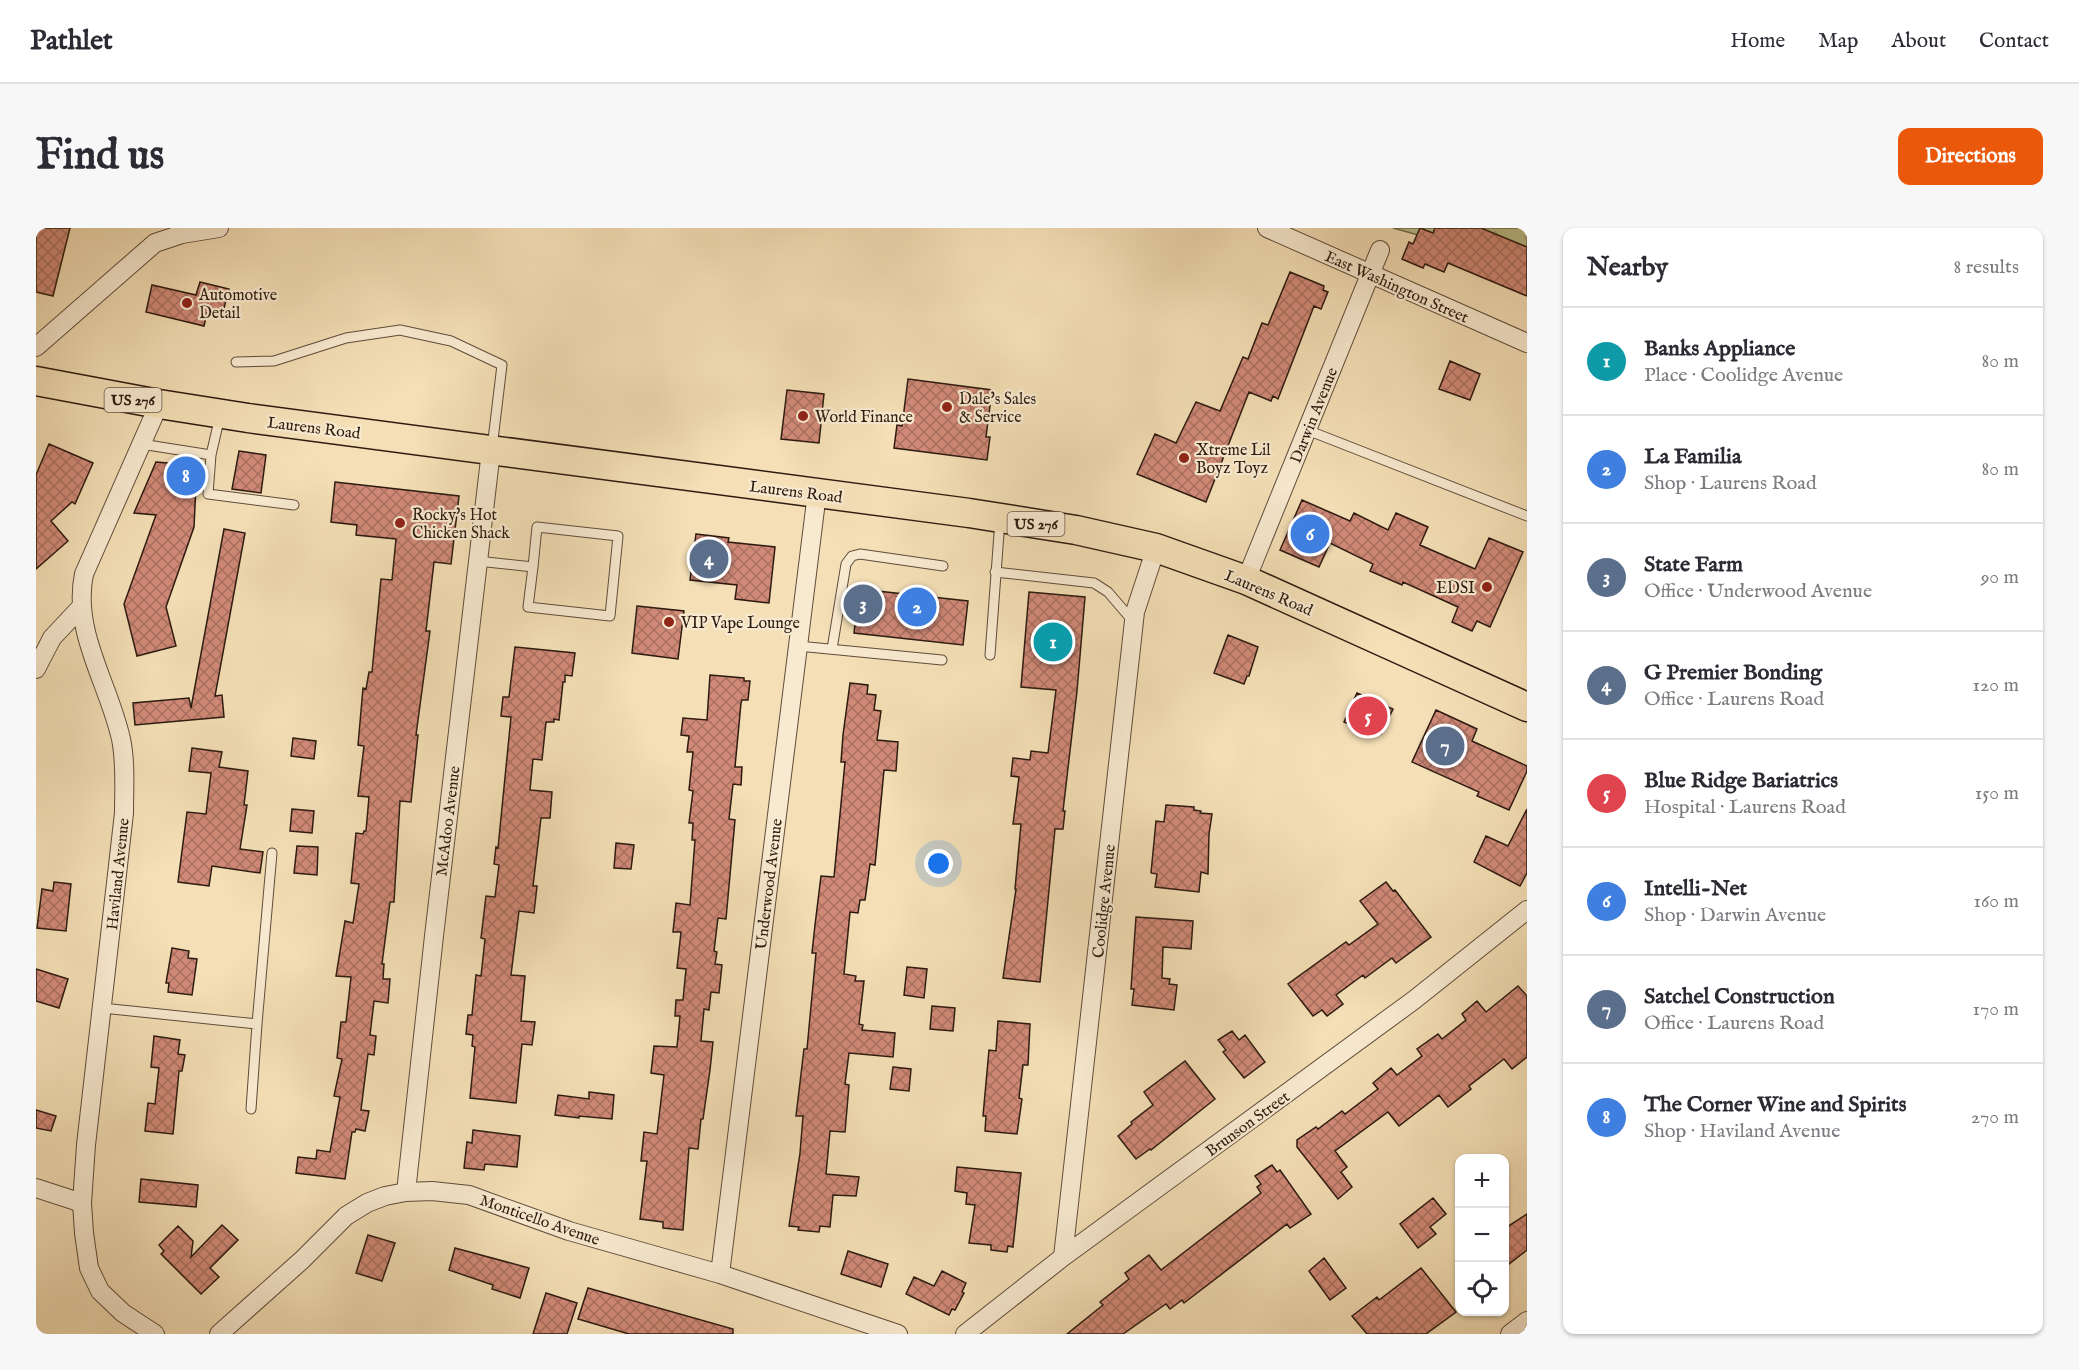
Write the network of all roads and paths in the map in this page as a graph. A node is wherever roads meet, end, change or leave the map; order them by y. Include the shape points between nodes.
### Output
1 (219, 228) edge
2 (1267, 228) edge
3 (173, 232) edge
4 (1380, 250) dead end
5 (1371, 275) junction
6 (1527, 343) edge
7 (36, 347) edge
8 (236, 362) dead end
9 (36, 381) edge
10 (159, 404) junction
11 (221, 414) junction
12 (1307, 430) junction
13 (141, 444) junction
14 (491, 451) junction
15 (211, 455) junction
16 (817, 493) junction
17 (294, 505) dead end
18 (1527, 516) edge
19 (1000, 518) junction
20 (1156, 548) junction
21 (477, 561) junction
22 (944, 566) dead end
23 (533, 567) junction
24 (995, 572) junction
25 (1246, 580) junction
26 (81, 607) junction
27 (1134, 622) junction
28 (798, 646) junction
29 (832, 649) junction
30 (990, 655) dead end
31 (942, 660) dead end
32 (36, 669) edge
33 (1527, 707) edge
34 (272, 853) dead end
35 (1527, 910) edge
36 (102, 1008) junction
37 (257, 1024) junction
38 (251, 1109) dead end
39 (36, 1188) edge
40 (406, 1192) junction
41 (82, 1203) junction
42 (1064, 1257) junction
43 (720, 1274) junction
44 (1527, 1320) edge
45 (155, 1334) edge
46 (219, 1334) edge
47 (898, 1334) edge
48 (965, 1334) edge
49 (1510, 1334) edge

1 - 3 street
2 - 5 street, East Washington Street
3 - 7 street via 155,243
4 - 5 street, Darwin Avenue
5 - 6 street, East Washington Street
5 - 12 street, Darwin Avenue
8 - 14 lane via 274,361 346,339 400,330 451,341 502,365
9 - 10 main road, Laurens Road / US 276
10 - 11 main road, Laurens Road / US 276
10 - 13 street, Haviland Avenue
11 - 14 main road, Laurens Road / US 276
11 - 15 lane
12 - 18 lane
12 - 25 street, Darwin Avenue
13 - 15 lane
13 - 26 street, Haviland Avenue via 84,574
14 - 16 main road, Laurens Road / US 276
14 - 21 street, McAdoo Avenue
15 - 17 lane via 208,494
16 - 19 main road, Laurens Road / US 276
16 - 28 street, Underwood Avenue
19 - 20 main road, Laurens Road / US 276
19 - 24 lane
20 - 25 main road, Laurens Road / US 276
20 - 27 street, Coolidge Avenue
21 - 23 lane
21 - 40 street, McAdoo Avenue
22 - 29 lane via 852,556 846,564
23 - 23 lane via 528,608 610,616 618,536 537,527
24 - 27 lane via 1094,583 1108,592
24 - 30 lane
25 - 33 main road, Laurens Road / US 276
26 - 32 street via 52,638
26 - 36 street, Haviland Avenue via 121,739 124,773 124,813
27 - 42 street, Coolidge Avenue
28 - 29 lane
28 - 43 street, Underwood Avenue
29 - 31 lane
34 - 37 lane
35 - 42 street, Brunson Street via 1414,1000
36 - 37 lane
36 - 41 street, Haviland Avenue
37 - 38 lane
39 - 41 street
40 - 43 street, Monticello Avenue via 469,1195 569,1231
40 - 46 street, Monticello Avenue via 367,1203 346,1216
41 - 45 street, Haviland Avenue via 89,1268 100,1291 123,1313
42 - 48 street, Brunson Street
43 - 47 street, Monticello Avenue
44 - 49 street

